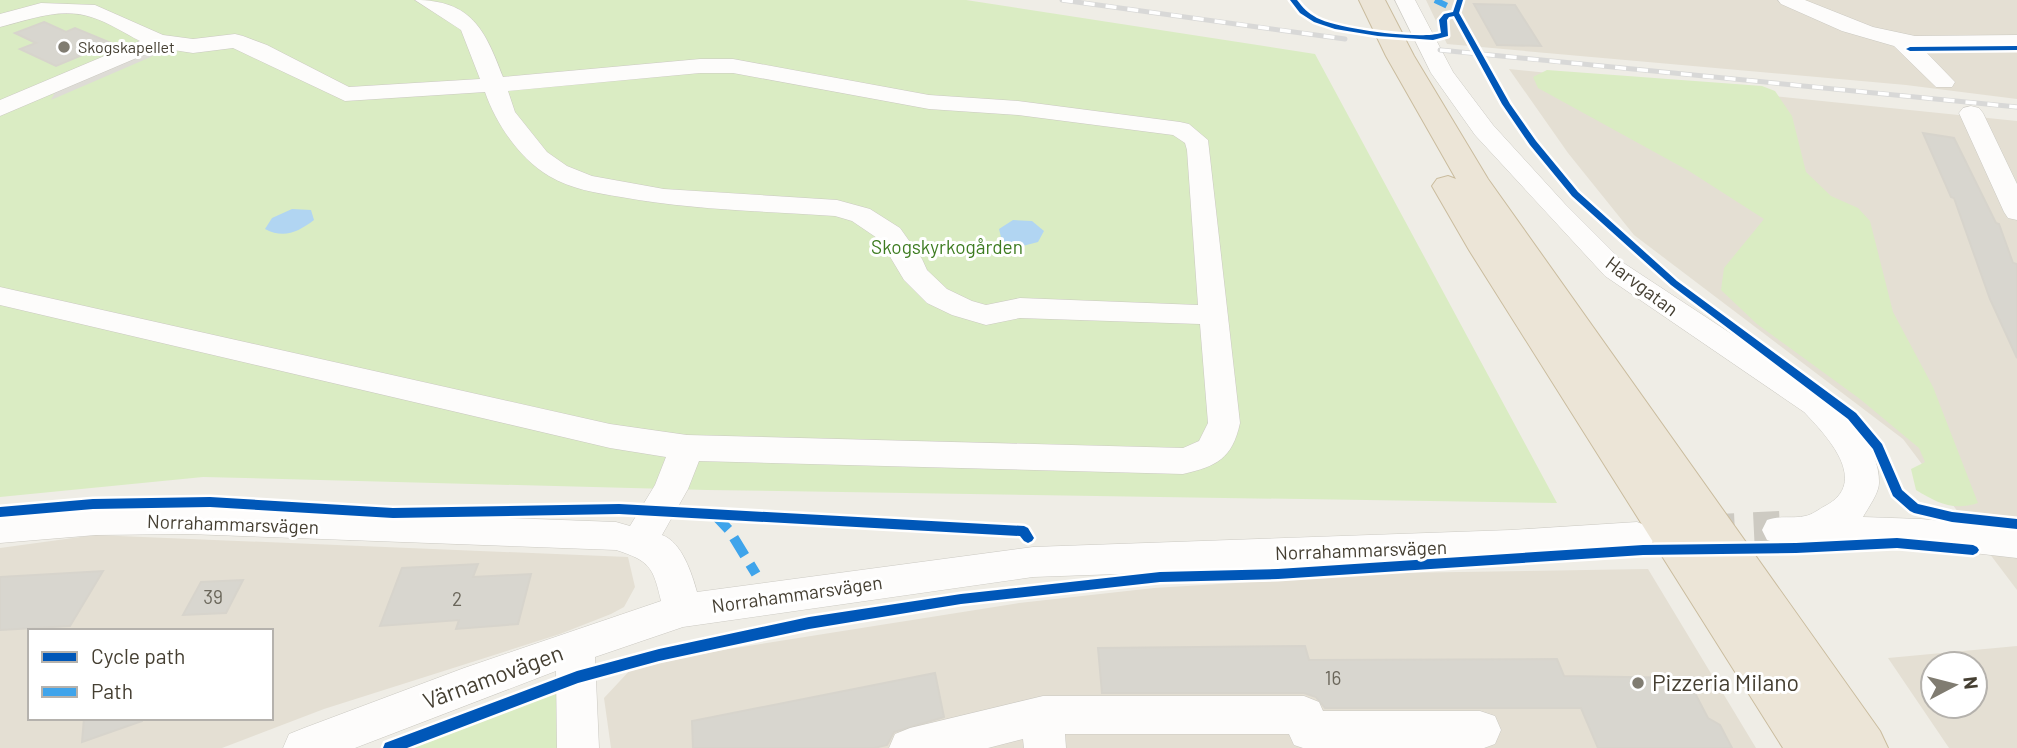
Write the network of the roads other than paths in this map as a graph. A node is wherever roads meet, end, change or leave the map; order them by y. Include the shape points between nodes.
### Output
1 (425, 0) edge
2 (1348, 0) edge
3 (1372, 0) edge
4 (1405, 0) edge
5 (1788, 0) edge
6 (0, 21) edge
7 (158, 41) junction
8 (1902, 41) junction
9 (2017, 42) edge
10 (1944, 82) dead end
11 (492, 85) junction
12 (4, 104) edge
13 (1971, 113) dead end
14 (1990, 155) junction
15 (2017, 159) edge
16 (2017, 212) edge
17 (0, 296) edge
18 (1214, 316) junction
19 (687, 448) junction
20 (0, 529) edge
21 (1636, 537) dead end
22 (639, 542) junction
23 (2017, 543) edge
24 (683, 611) junction
25 (574, 647) junction
26 (1044, 731) edge
27 (1482, 734) edge
28 (313, 746) edge
29 (578, 748) edge
30 (910, 748) edge
31 (1812, 748) edge
32 (1862, 748) edge

1 - 11 street via 469,26
2 - 31 highway via 1411,125 1486,250
3 - 32 highway via 1473,180
4 - 23 street, Harvgatan via 1442,73 1484,130 1615,270 1815,404 1841,430 1858,459 1862,485 1849,510 1797,530 1922,533
5 - 8 street via 1850,27
6 - 7 street via 41,9 83,9 105,14
7 - 11 street via 193,46 235,41 345,94
7 - 12 street
8 - 9 street
8 - 10 street
11 - 18 street via 504,113 538,157 585,184 664,197 837,208 861,215 890,234 914,274 937,296 962,308 986,315 1020,308
11 - 18 street via 733,66 929,102 1018,108 1180,129 1196,140 1199,150
13 - 14 street
14 - 15 street
14 - 16 street
17 - 19 street via 610,436
18 - 19 street via 1224,423 1220,441 1206,456 1183,461
19 - 22 street via 671,489
20 - 22 street, Norrahammarsvägen via 188,520 616,536
21 - 24 street, Norrahammarsvägen via 1033,562
22 - 24 street, Norrahammarsvägen via 655,548 673,573
24 - 25 street, Värnamovägen
25 - 28 street, Värnamovägen
25 - 29 street
26 - 27 street via 1304,715 1309,732
26 - 30 street

